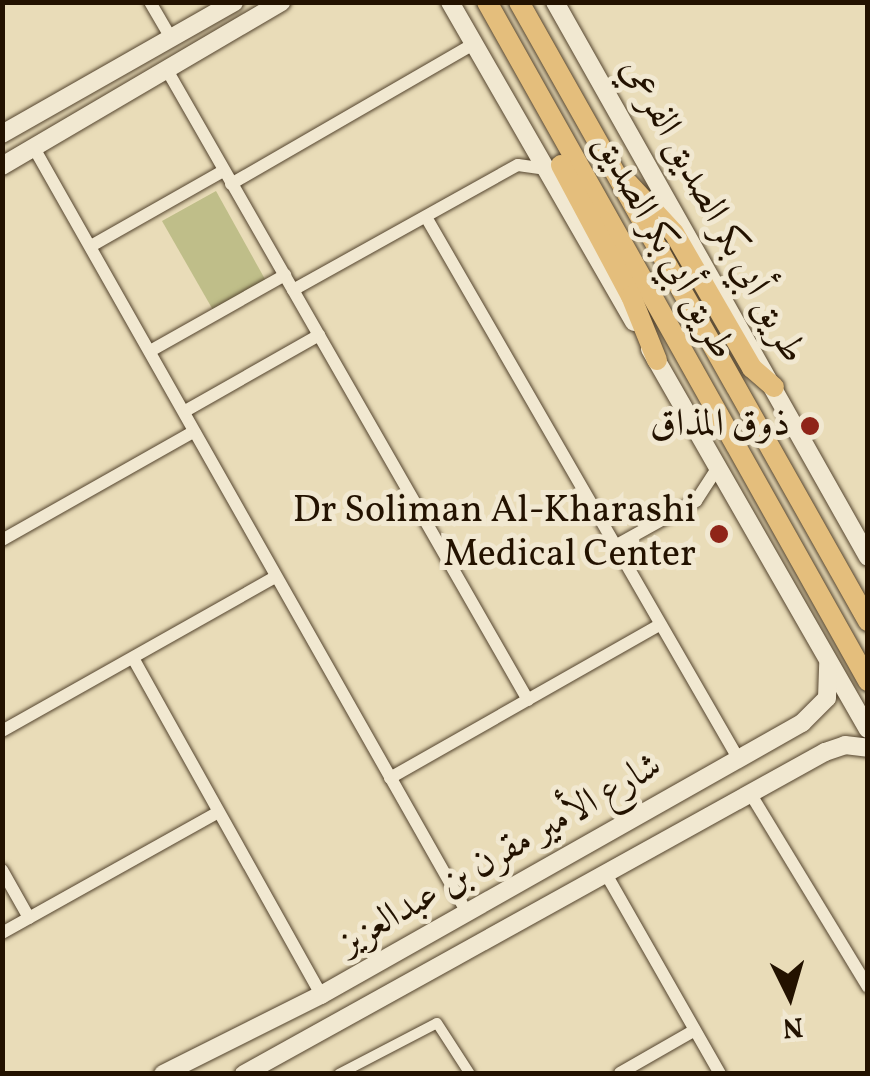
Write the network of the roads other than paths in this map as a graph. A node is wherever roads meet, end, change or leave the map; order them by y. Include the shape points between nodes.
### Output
1 (150, 2) edge
2 (234, 2) edge
3 (282, 2) edge
4 (450, 2) edge
5 (487, 2) edge
6 (520, 2) edge
7 (558, 4) edge
8 (171, 38) junction
9 (472, 45) junction
10 (167, 70) junction
11 (91, 84) junction
12 (539, 98) junction
13 (105, 106) junction
14 (2, 134) edge
15 (526, 135) junction
16 (34, 148) junction
17 (518, 165) junction
18 (2, 166) edge
19 (545, 169) junction
20 (223, 171) junction
21 (616, 174) junction
22 (231, 184) junction
23 (426, 217) junction
24 (91, 246) junction
25 (285, 275) junction
26 (293, 290) junction
27 (319, 335) junction
28 (152, 350) junction
29 (656, 360) junction
30 (774, 387) junction
31 (186, 410) junction
32 (192, 432) junction
33 (718, 467) junction
34 (2, 540) edge
35 (615, 546) junction
36 (868, 557) edge
37 (275, 577) junction
38 (868, 621) edge
39 (659, 624) junction
40 (133, 658) junction
41 (827, 659) junction
42 (868, 681) edge
43 (528, 700) junction
44 (868, 729) edge
45 (2, 731) edge
46 (762, 744) junction
47 (868, 748) edge
48 (738, 758) junction
49 (782, 776) junction
50 (390, 778) junction
51 (750, 793) junction
52 (217, 813) junction
53 (2, 870) edge
54 (606, 874) junction
55 (466, 911) junction
56 (29, 918) junction
57 (2, 933) edge
58 (868, 987) edge
59 (321, 995) junction
60 (695, 1030) junction
61 (620, 1073) edge
62 (163, 1074) edge
63 (244, 1074) edge
64 (339, 1074) edge
65 (470, 1074) edge
66 (720, 1074) edge

1 - 8 street
2 - 8 street
3 - 10 street
4 - 9 street
5 - 12 main road, طريق أبي بكر الصديق
6 - 21 main road, طريق أبي بكر الصديق
7 - 30 street, طريق أبي بكر الصديق الفرعي
8 - 11 street
9 - 15 street
9 - 22 street
10 - 13 street
10 - 20 street
11 - 13 street
11 - 14 street
12 - 29 main road via 542,128 631,296
12 - 42 main road, طريق أبي بكر الصديق
13 - 16 street
15 - 17 street
15 - 19 street
16 - 18 street
16 - 24 street
17 - 19 street
17 - 23 street
19 - 29 street
20 - 22 street
20 - 24 street
21 - 30 main road via 662,218 752,368
21 - 38 main road, طريق أبي بكر الصديق
22 - 25 street
23 - 26 street
23 - 35 street
24 - 28 street
25 - 26 street
25 - 28 street
26 - 27 street
27 - 31 street
27 - 43 street
28 - 31 street
29 - 33 street
30 - 36 street, طريق أبي بكر الصديق الفرعي
31 - 32 street
32 - 34 street
32 - 37 street
33 - 35 street via 696,501
33 - 41 street
35 - 39 street
37 - 40 street
37 - 50 street
39 - 43 street
39 - 48 street
40 - 45 street
40 - 52 street
41 - 44 street
41 - 46 street, شارع الأمير مقرن بن عبدالعزيز via 831,678 816,714
43 - 50 street
46 - 48 street, شارع الأمير مقرن بن عبدالعزيز
46 - 49 street via 787,752
47 - 49 street, شارع الأمير مقرن بن عبدالعزيز via 834,747
48 - 55 street, شارع الأمير مقرن بن عبدالعزيز
49 - 51 street, شارع الأمير مقرن بن عبدالعزيز
50 - 55 street
51 - 54 street, شارع الأمير مقرن بن عبدالعزيز
51 - 58 street
52 - 56 street
52 - 59 street
53 - 56 street
54 - 60 street
54 - 63 street, شارع الأمير مقرن بن عبدالعزيز
55 - 59 street, شارع الأمير مقرن بن عبدالعزيز
56 - 57 street
59 - 62 street, شارع الأمير مقرن بن عبدالعزيز
60 - 61 street
60 - 66 street
64 - 65 street via 437,1023

